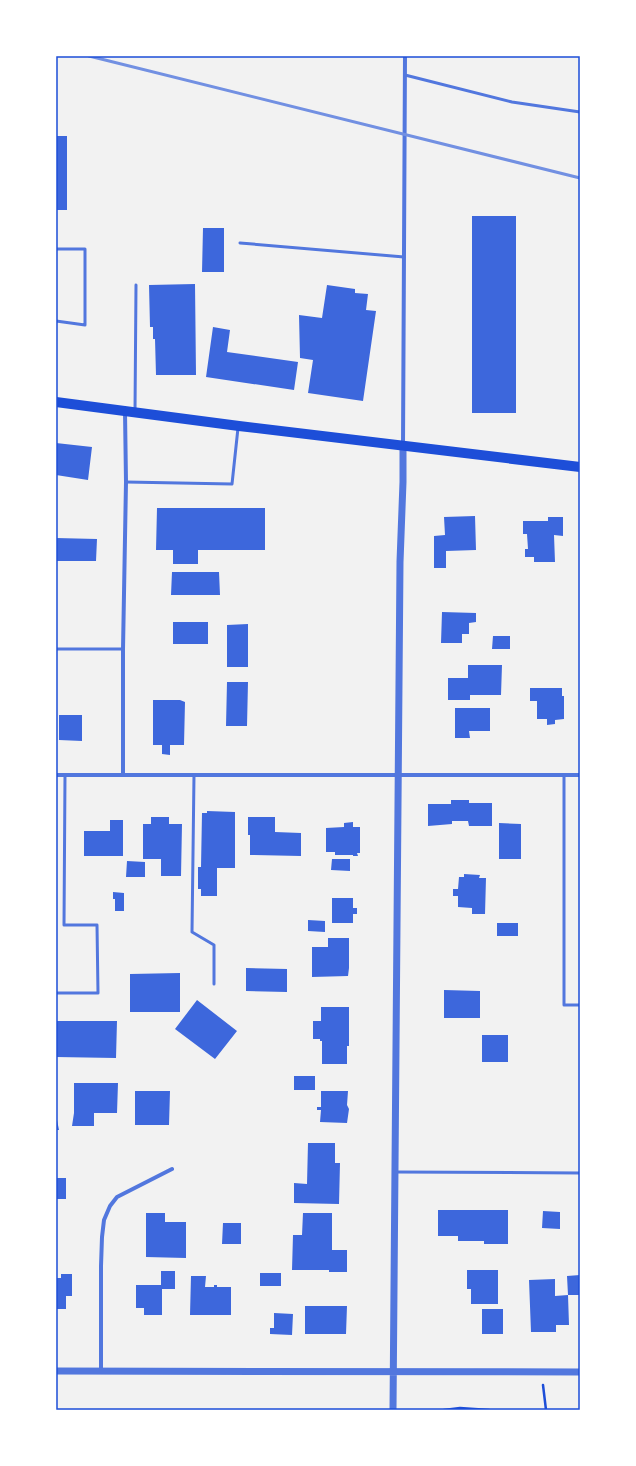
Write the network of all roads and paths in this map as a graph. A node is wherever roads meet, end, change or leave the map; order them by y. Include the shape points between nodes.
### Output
1 (405, 56) edge
2 (405, 75) junction
3 (580, 112) edge
4 (240, 243) dead end
5 (56, 249) edge
6 (404, 257) junction
7 (136, 285) dead end
8 (56, 321) edge
9 (56, 402) edge
10 (130, 412) junction
11 (239, 426) junction
12 (403, 446) junction
13 (580, 466) edge
14 (126, 482) junction
15 (56, 649) edge
16 (123, 649) junction
17 (56, 775) edge
18 (65, 775) junction
19 (124, 775) junction
20 (194, 775) junction
21 (399, 775) junction
22 (564, 775) junction
23 (580, 775) edge
24 (214, 984) dead end
25 (56, 993) edge
26 (580, 1005) edge
27 (172, 1169) dead end
28 (395, 1172) junction
29 (580, 1173) edge
30 (56, 1371) edge
31 (100, 1371) junction
32 (542, 1372) junction
33 (580, 1372) edge
34 (393, 1373) junction
35 (393, 1410) edge
36 (444, 1410) edge
37 (490, 1410) edge
38 (546, 1410) edge

1 - 2 street
2 - 3 lane via 512,102
2 - 6 street
4 - 6 lane
5 - 8 lane via 85,249 86,325
6 - 12 street
7 - 10 lane
9 - 10 main road
10 - 11 main road
10 - 14 street
11 - 12 main road
11 - 14 lane via 232,484
12 - 13 main road
12 - 21 street
14 - 16 street
15 - 16 lane
16 - 19 street
17 - 18 street
18 - 19 street
18 - 25 lane via 64,925 97,925 98,993
19 - 20 street
20 - 21 street
20 - 24 lane via 192,932 214,945
21 - 22 street
21 - 28 street
22 - 23 street
22 - 26 lane via 564,1005
27 - 31 street via 117,1197 104,1220 100,1266
28 - 29 lane
28 - 34 street
30 - 31 street
31 - 34 street
32 - 33 street
32 - 34 street
32 - 38 path
34 - 35 street
36 - 37 path

